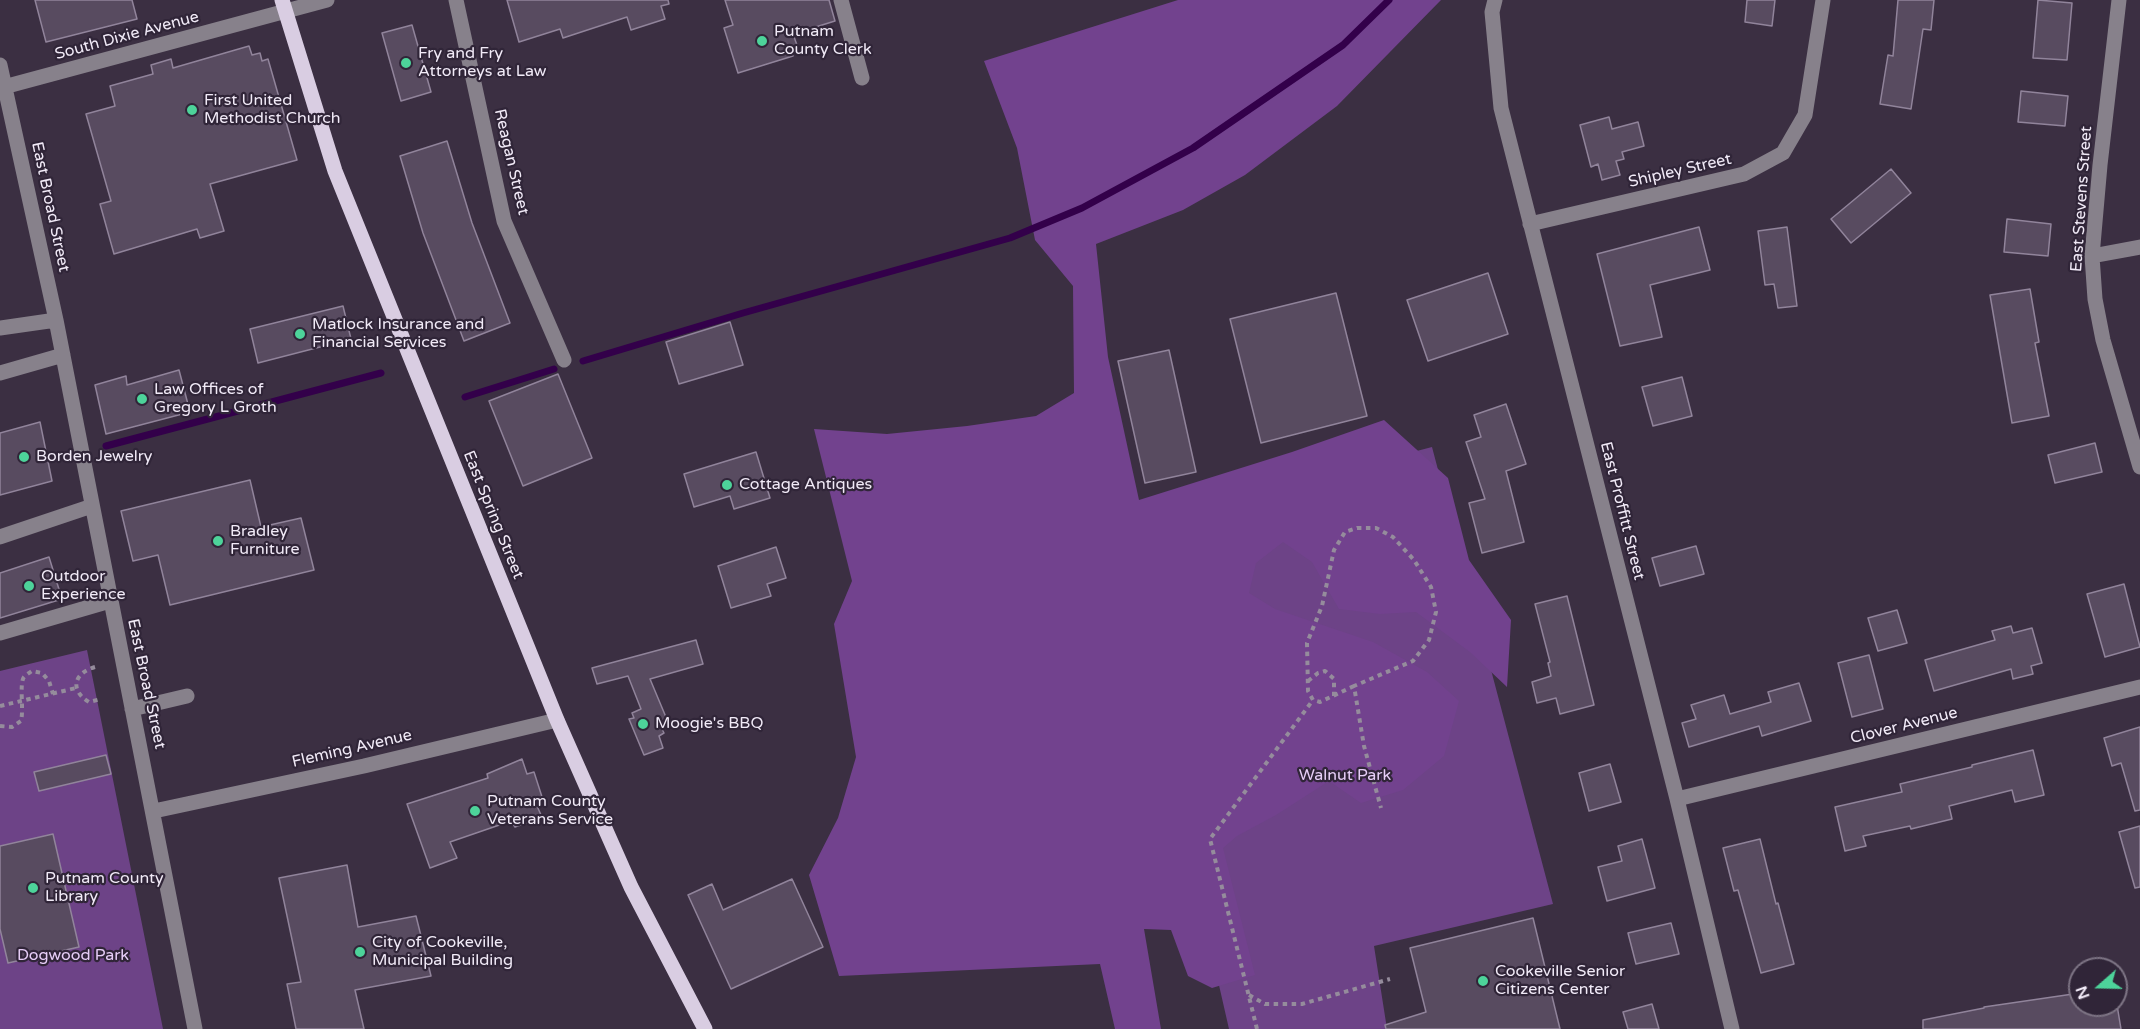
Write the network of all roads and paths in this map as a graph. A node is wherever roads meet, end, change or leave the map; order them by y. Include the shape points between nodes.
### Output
1 (327, 0) edge
2 (456, 0) edge
3 (841, 0) edge
4 (1495, 0) edge
5 (1823, 0) edge
6 (2119, 0) edge
7 (284, 6) edge
8 (0, 65) edge
9 (862, 78) dead end
10 (3, 88) edge
11 (1530, 224) junction
12 (2140, 247) edge
13 (2092, 256) junction
14 (56, 320) junction
15 (0, 328) edge
16 (63, 356) junction
17 (564, 360) dead end
18 (0, 372) edge
19 (2140, 467) edge
20 (92, 506) junction
21 (0, 537) edge
22 (111, 601) junction
23 (0, 633) edge
24 (95, 667) dead end
25 (1308, 681) junction
26 (1354, 686) junction
27 (2140, 687) edge
28 (76, 688) junction
29 (53, 694) junction
30 (187, 696) dead end
31 (1334, 697) junction
32 (102, 699) dead end
33 (1313, 700) junction
34 (22, 701) junction
35 (0, 706) edge
36 (132, 709) junction
37 (557, 720) junction
38 (0, 726) edge
39 (1677, 799) junction
40 (1382, 808) dead end
41 (154, 811) junction
42 (1390, 979) dead end
43 (1249, 995) junction
44 (195, 1029) edge
45 (705, 1029) edge
46 (1257, 1029) edge
47 (1732, 1029) edge

1 - 7 street, South Dixie Avenue
2 - 17 street, Reagan Street via 504,221
3 - 9 street
4 - 11 street, East Proffitt Street via 1492,12 1501,108
5 - 11 street, Shipley Street via 1804,115 1783,153 1744,174
6 - 13 street, East Stevens Street
7 - 10 street, South Dixie Avenue
7 - 37 main road, East Spring Street via 335,171
8 - 10 street, East Broad Street
10 - 14 street, East Broad Street
11 - 39 street, East Proffitt Street
12 - 13 street
13 - 19 street, East Stevens Street via 2103,340
14 - 15 street
14 - 16 street, East Broad Street
16 - 18 street
16 - 20 street, East Broad Street
20 - 21 street
20 - 22 street, East Broad Street
22 - 23 street
22 - 36 street, East Broad Street
24 - 28 path via 83,670
25 - 26 path via 1307,643 1322,606 1334,550 1345,532 1376,528 1393,537 1414,560 1431,588 1436,612 1428,640 1413,661
25 - 31 path via 1325,671 1334,679
25 - 33 path
26 - 31 path
26 - 40 path via 1364,746
27 - 39 street, Clover Avenue
28 - 29 path
28 - 32 path via 89,702
29 - 34 path
29 - 34 path via 42,673 32,671 21,685
30 - 36 street
31 - 33 path
33 - 43 path via 1210,839
34 - 35 path
34 - 38 path via 21,721 12,727
36 - 41 street, East Broad Street
37 - 41 street, Fleming Avenue
37 - 45 main road, East Spring Street via 631,887
39 - 47 street, East Proffitt Street
41 - 44 street, East Broad Street
42 - 43 path via 1302,1004 1265,1004
43 - 46 path

